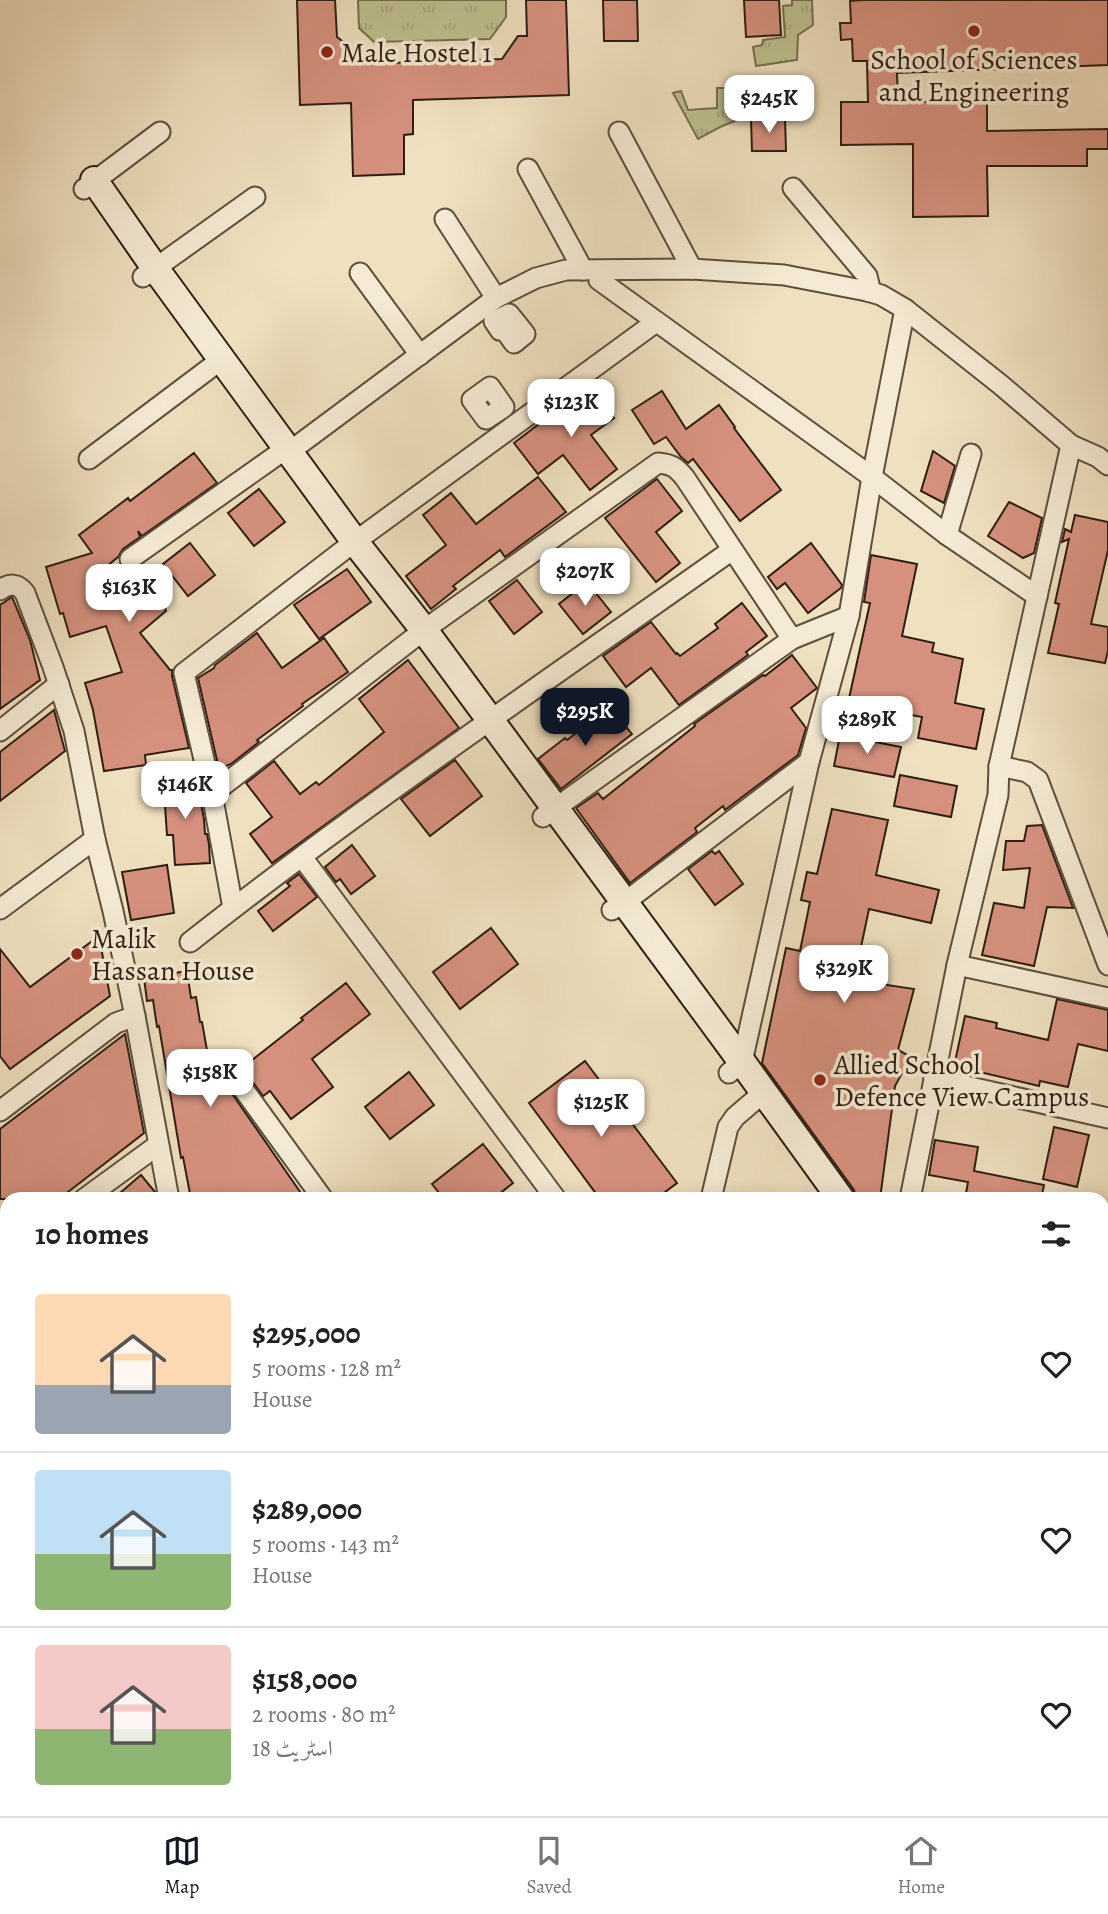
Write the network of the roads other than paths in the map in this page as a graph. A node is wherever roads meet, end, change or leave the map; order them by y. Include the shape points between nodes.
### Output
1 (160, 132) dead end
2 (619, 132) dead end
3 (528, 169) dead end
4 (89, 185) joint
5 (793, 188) dead end
6 (255, 197) dead end
7 (445, 219) dead end
8 (692, 269) junction
9 (592, 270) junction
10 (149, 272) junction
11 (360, 273) dead end
12 (867, 291) junction
13 (496, 298) junction
14 (905, 309) junction
15 (656, 322) junction
16 (420, 355) junction
17 (217, 363) junction
18 (1071, 445) junction
19 (283, 453) junction
20 (971, 454) dead end
21 (89, 459) dead end
22 (1108, 465) edge
23 (872, 477) junction
24 (947, 535) junction
25 (350, 546) junction
26 (732, 550) junction
27 (130, 559) dead end
28 (2, 589) edge
29 (1037, 596) junction
30 (849, 615) junction
31 (418, 635) junction
32 (792, 639) junction
33 (59, 684) junction
34 (484, 725) junction
35 (0, 731) edge
36 (809, 762) junction
37 (999, 766) junction
38 (212, 794) junction
39 (550, 813) junction
40 (95, 839) junction
41 (302, 857) junction
42 (618, 906) junction
43 (233, 908) junction
44 (0, 909) edge
45 (190, 942) dead end
46 (957, 965) junction
47 (1108, 965) edge
48 (1108, 998) edge
49 (135, 1016) junction
50 (736, 1068) junction
51 (236, 1079) dead end
52 (934, 1079) junction
53 (757, 1097) junction
54 (0, 1111) edge
55 (1108, 1118) edge
56 (158, 1145) junction
57 (94, 1192) edge
58 (168, 1192) edge
59 (318, 1192) edge
60 (550, 1192) edge
61 (713, 1192) edge
62 (818, 1192) edge
63 (835, 1192) edge
64 (911, 1192) edge

1 - 4 street
2 - 8 street
3 - 9 street
4 - 10 street
5 - 12 street via 867,276
6 - 10 street
7 - 13 street
8 - 9 street
8 - 12 street via 784,275
9 - 13 street via 549,274
9 - 15 street
10 - 17 street
11 - 16 street
12 - 14 street
13 - 16 street
14 - 18 street
14 - 23 street
15 - 23 street
15 - 25 street
16 - 19 street
17 - 19 street
17 - 21 street
18 - 22 street
18 - 29 street
19 - 25 street
19 - 27 street
20 - 24 street
23 - 24 street
23 - 30 street
24 - 29 street
25 - 31 street
25 - 38 street via 184,673
26 - 31 street via 675,466 658,463
26 - 32 street
26 - 34 street
28 - 33 street via 18,585 25,593
29 - 37 street
30 - 32 street
30 - 36 street
31 - 34 street
31 - 38 street
32 - 39 street
33 - 35 street
33 - 40 street via 74,731
34 - 39 street
34 - 41 street
36 - 42 street
36 - 50 street
37 - 46 street via 998,795
37 - 47 street via 1027,772 1038,780
38 - 43 street
39 - 42 street
40 - 44 street
40 - 49 street
41 - 43 street
41 - 60 street
42 - 50 street
43 - 45 street
46 - 48 street
46 - 52 street
49 - 54 street via 116,1023
49 - 56 street
50 - 53 street
51 - 59 street
52 - 55 street
52 - 64 street
53 - 61 street via 728,1126
53 - 62 street
53 - 63 street
56 - 57 street
56 - 58 street

